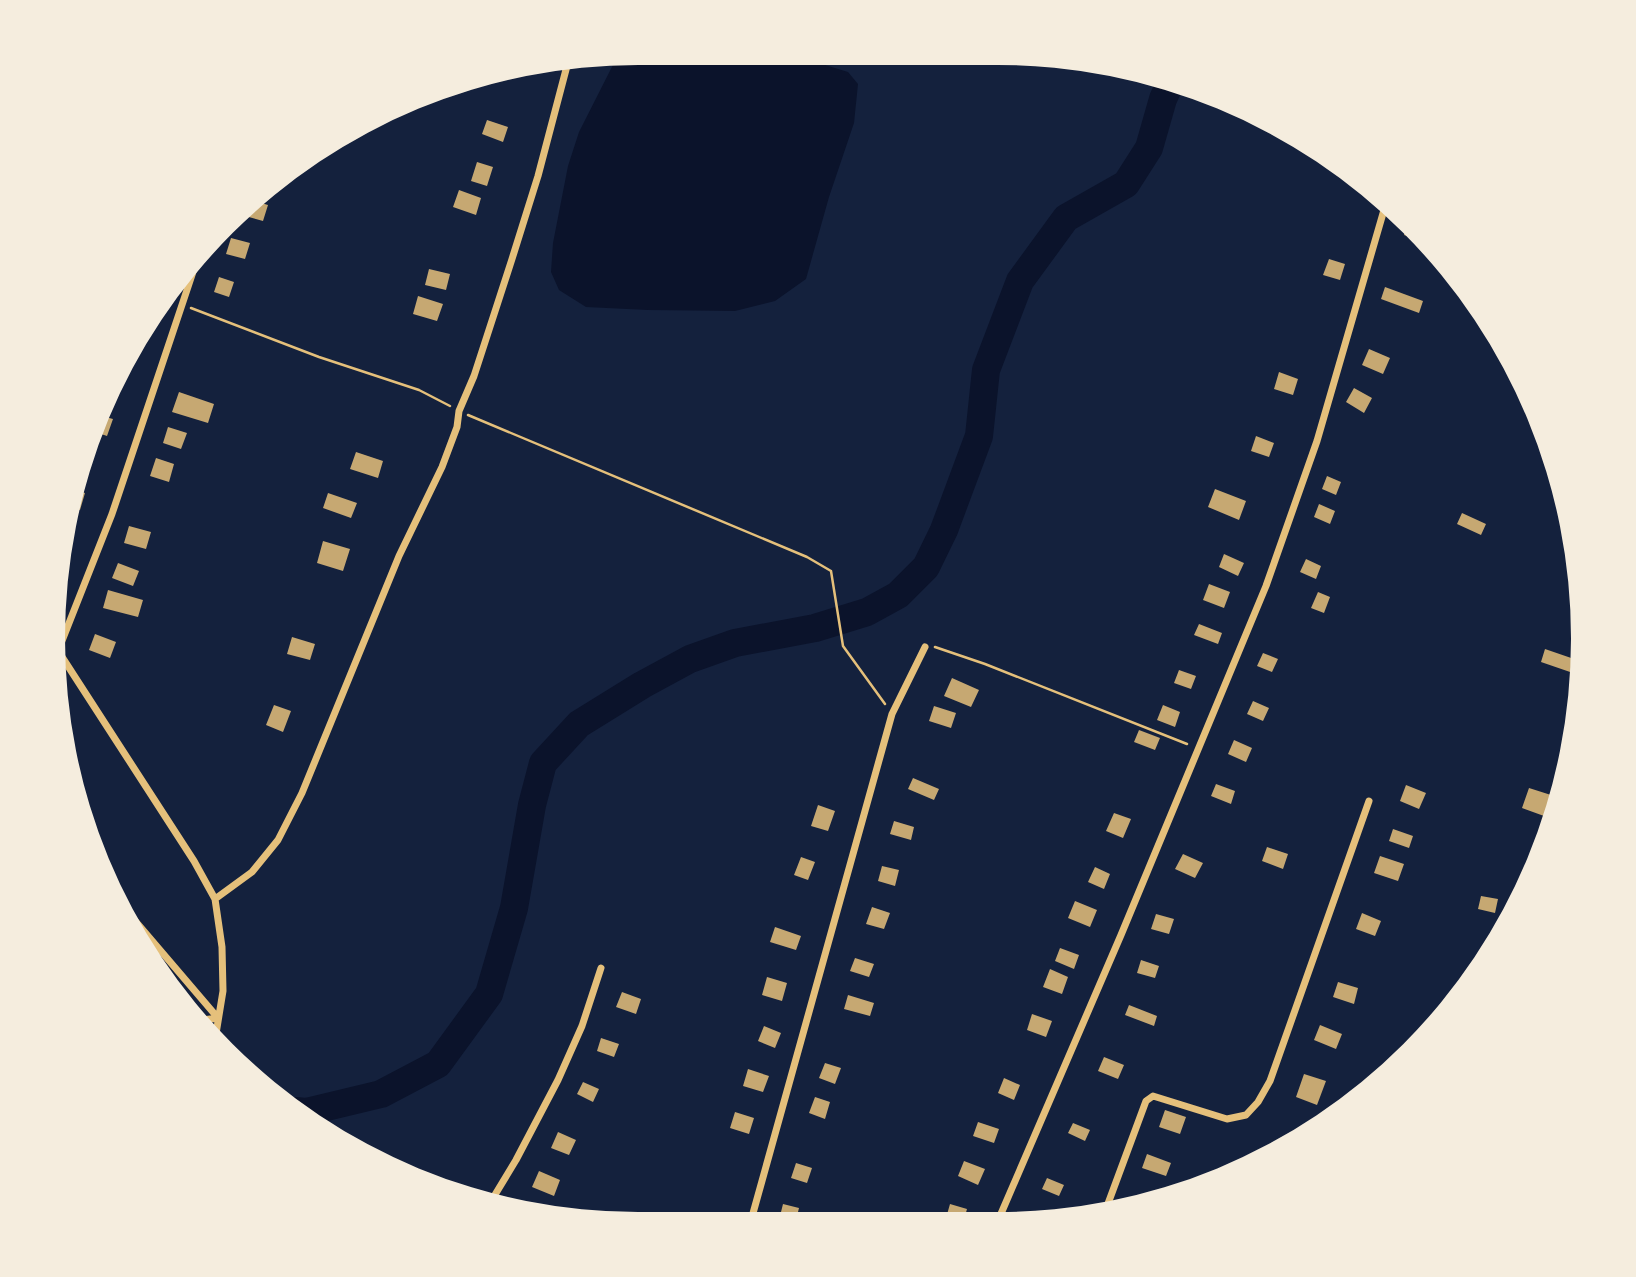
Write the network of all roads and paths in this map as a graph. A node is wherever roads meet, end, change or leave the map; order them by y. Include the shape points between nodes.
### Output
1 (566, 70) edge
2 (1383, 214) edge
3 (189, 281) edge
4 (181, 305) junction
5 (459, 411) junction
6 (65, 633) edge
7 (925, 647) joint
8 (66, 663) edge
9 (892, 714) junction
10 (1199, 749) junction
11 (1369, 801) dead end
12 (215, 899) junction
13 (150, 938) edge
14 (601, 968) dead end
15 (218, 1018) junction
16 (209, 1019) edge
17 (217, 1027) edge
18 (495, 1194) edge
19 (1109, 1201) edge
20 (753, 1212) edge
21 (1002, 1212) edge

1 - 5 street via 516,247
2 - 10 street via 1312,455 1266,586
3 - 4 street
4 - 5 path via 419,390
4 - 6 street via 112,514
5 - 9 path via 831,571 843,646
5 - 12 street via 442,467 399,556 290,817 252,872
7 - 9 street
7 - 10 path via 963,656
8 - 12 street
9 - 20 street
10 - 21 street
11 - 19 street via 1270,1081 1258,1102 1246,1115 1227,1119 1153,1096 1146,1101
12 - 15 street via 223,980
13 - 15 street
14 - 18 street via 558,1080
15 - 16 street
15 - 17 street

